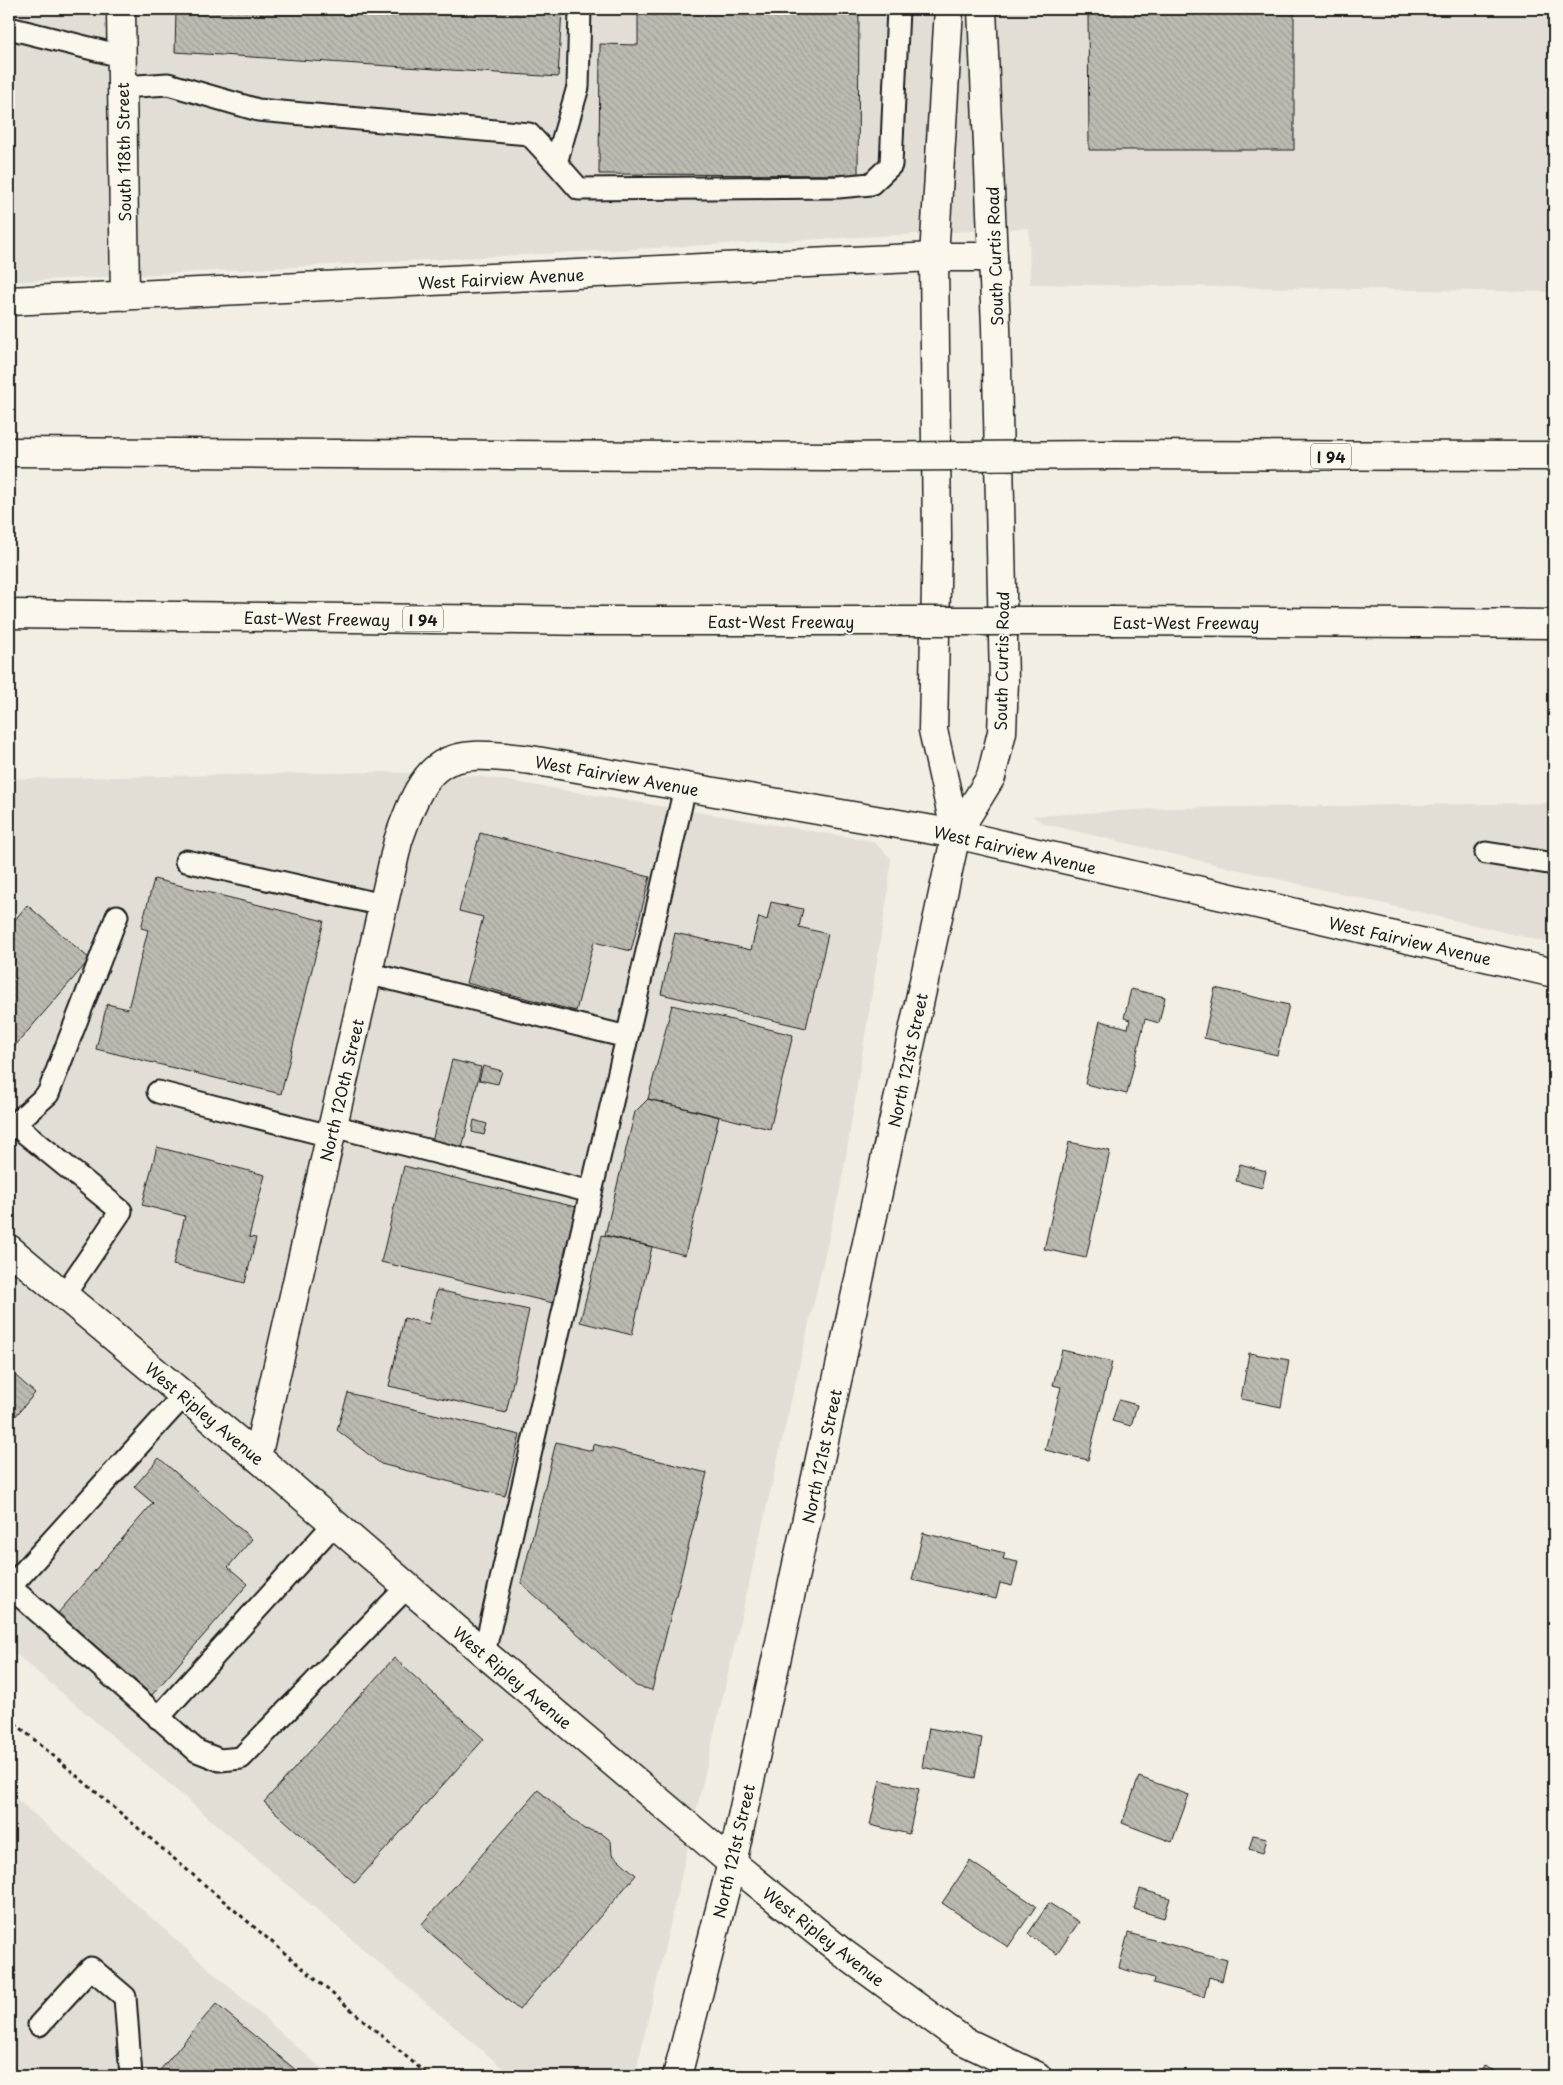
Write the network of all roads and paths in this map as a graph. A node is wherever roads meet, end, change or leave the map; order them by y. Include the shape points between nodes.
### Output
1 (121, 9) edge
2 (580, 9) edge
3 (898, 9) edge
4 (949, 9) edge
5 (982, 9) edge
6 (9, 28) edge
7 (121, 56) junction
8 (122, 87) junction
9 (556, 163) junction
10 (934, 257) junction
11 (994, 257) junction
12 (125, 296) junction
13 (9, 301) edge
14 (9, 452) edge
15 (1554, 456) edge
16 (9, 614) edge
17 (1554, 624) edge
18 (470, 755) joint
19 (685, 788) junction
20 (956, 834) junction
21 (1486, 853) dead end
22 (186, 861) dead end
23 (1554, 864) edge
24 (383, 905) junction
25 (117, 916) dead end
26 (367, 973) junction
27 (1554, 974) edge
28 (627, 1037) junction
29 (158, 1092) dead end
30 (12, 1127) edge
31 (332, 1131) junction
32 (591, 1192) junction
33 (9, 1249) edge
34 (64, 1295) junction
35 (184, 1395) junction
36 (258, 1457) junction
37 (335, 1524) junction
38 (9, 1586) edge
39 (407, 1587) junction
40 (484, 1653) junction
41 (9, 1718) edge
42 (158, 1718) junction
43 (732, 1863) junction
44 (38, 2025) dead end
45 (131, 2076) edge
46 (429, 2076) edge
47 (677, 2076) edge
48 (1037, 2076) edge

1 - 7 main road, South 118th Street
2 - 9 lane via 578,87
3 - 9 lane via 891,165 871,184 579,189
4 - 10 main road
5 - 11 main road, South Curtis Road
6 - 7 lane
7 - 8 main road, South 118th Street
8 - 9 lane via 168,84 258,110 529,134
8 - 12 main road, South 118th Street
10 - 11 main road, West Fairview Avenue
10 - 12 main road, West Fairview Avenue
10 - 20 main road via 937,538 933,730
11 - 20 main road, South Curtis Road via 1004,681 1002,732 991,778
12 - 13 main road, West Fairview Avenue
14 - 15 main road, I 94, bridge via 833,457
16 - 17 main road, East-West Freeway / I 94, bridge via 598,621
18 - 19 main road, West Fairview Avenue via 531,760
18 - 24 main road, North 120th Street via 437,766 421,784 398,841
19 - 20 main road, West Fairview Avenue
19 - 28 lane
20 - 27 main road, West Fairview Avenue
20 - 43 main road, North 121st Street
21 - 23 lane
22 - 24 lane
24 - 26 main road, North 120th Street
25 - 30 lane via 48,1094
26 - 28 lane
26 - 31 main road, North 120th Street
28 - 32 lane
29 - 31 lane
30 - 34 lane via 120,1211
31 - 32 lane
31 - 36 main road, North 120th Street
32 - 40 lane
33 - 34 main road, West Ripley Avenue
34 - 35 main road, West Ripley Avenue
35 - 36 main road, West Ripley Avenue
35 - 38 lane
36 - 37 main road, West Ripley Avenue
37 - 39 main road, West Ripley Avenue
37 - 42 lane
38 - 42 lane
39 - 40 main road, West Ripley Avenue
39 - 42 lane via 241,1758 220,1760 196,1752
40 - 43 main road, West Ripley Avenue
41 - 46 path
43 - 47 main road, North 121st Street
43 - 48 main road, West Ripley Avenue via 842,1953 964,2041
44 - 45 lane via 91,1968 125,1997

